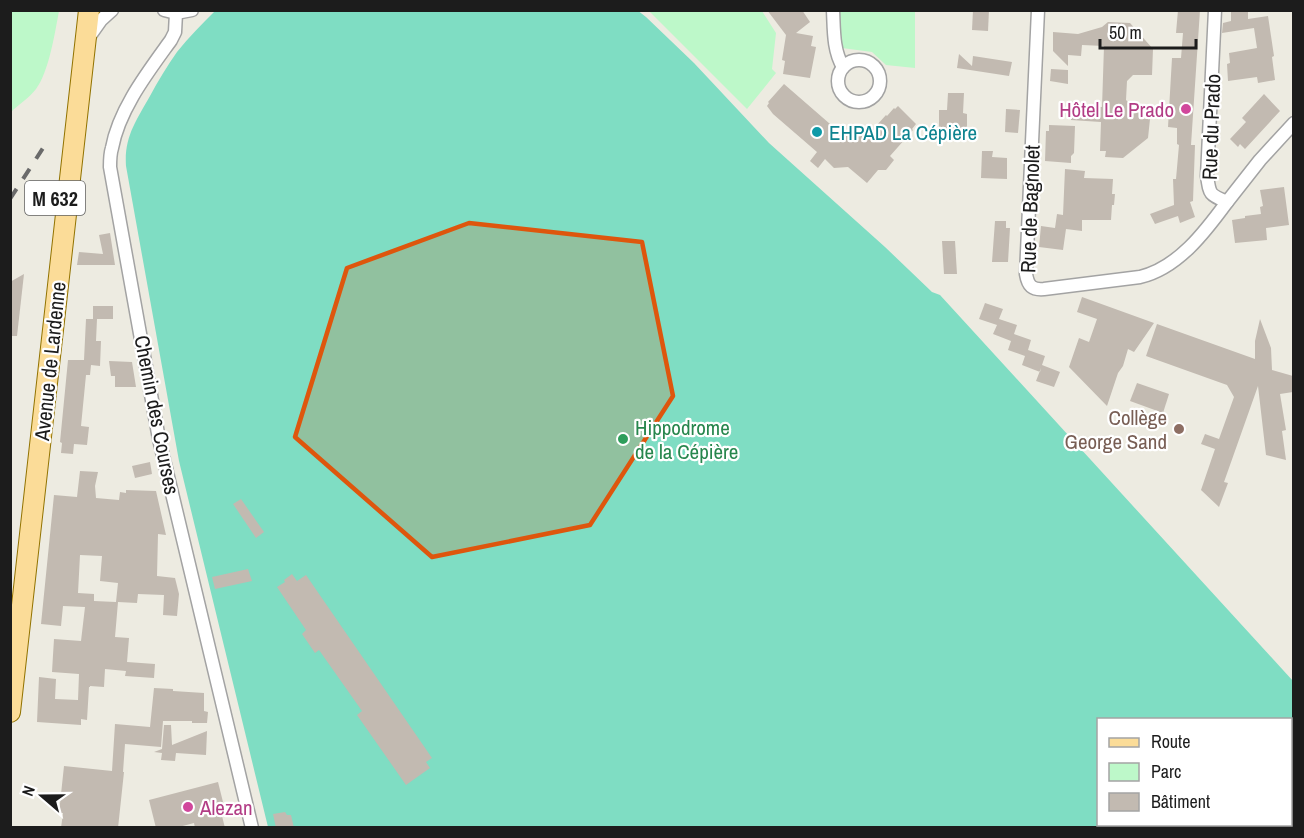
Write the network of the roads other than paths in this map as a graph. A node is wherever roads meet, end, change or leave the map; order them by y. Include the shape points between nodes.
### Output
1 (77, 10) edge
2 (89, 10) edge
3 (112, 10) edge
4 (192, 10) edge
5 (833, 10) edge
6 (1038, 10) edge
7 (1215, 10) edge
8 (170, 12) edge
9 (84, 46) junction
10 (843, 67) dead end
11 (1293, 123) edge
12 (1227, 202) junction
13 (10, 634) edge
14 (11, 710) edge
15 (252, 828) edge

1 - 13 main road, Avenue de Lardenne / M 632
2 - 9 main road, Avenue de Lardenne / M 632
3 - 9 street
4 - 8 street
5 - 10 street via 837,56
6 - 12 street, Rue de Bagnolet via 1027,282 1037,290 1153,274 1169,266 1202,234
7 - 12 street, Rue du Prado via 1207,176 1212,196
8 - 15 street, Chemin des Courses via 175,32 137,87 117,129 110,167 159,439
9 - 14 main road, Avenue de Lardenne / M 632
11 - 12 street, Rue du Prado

